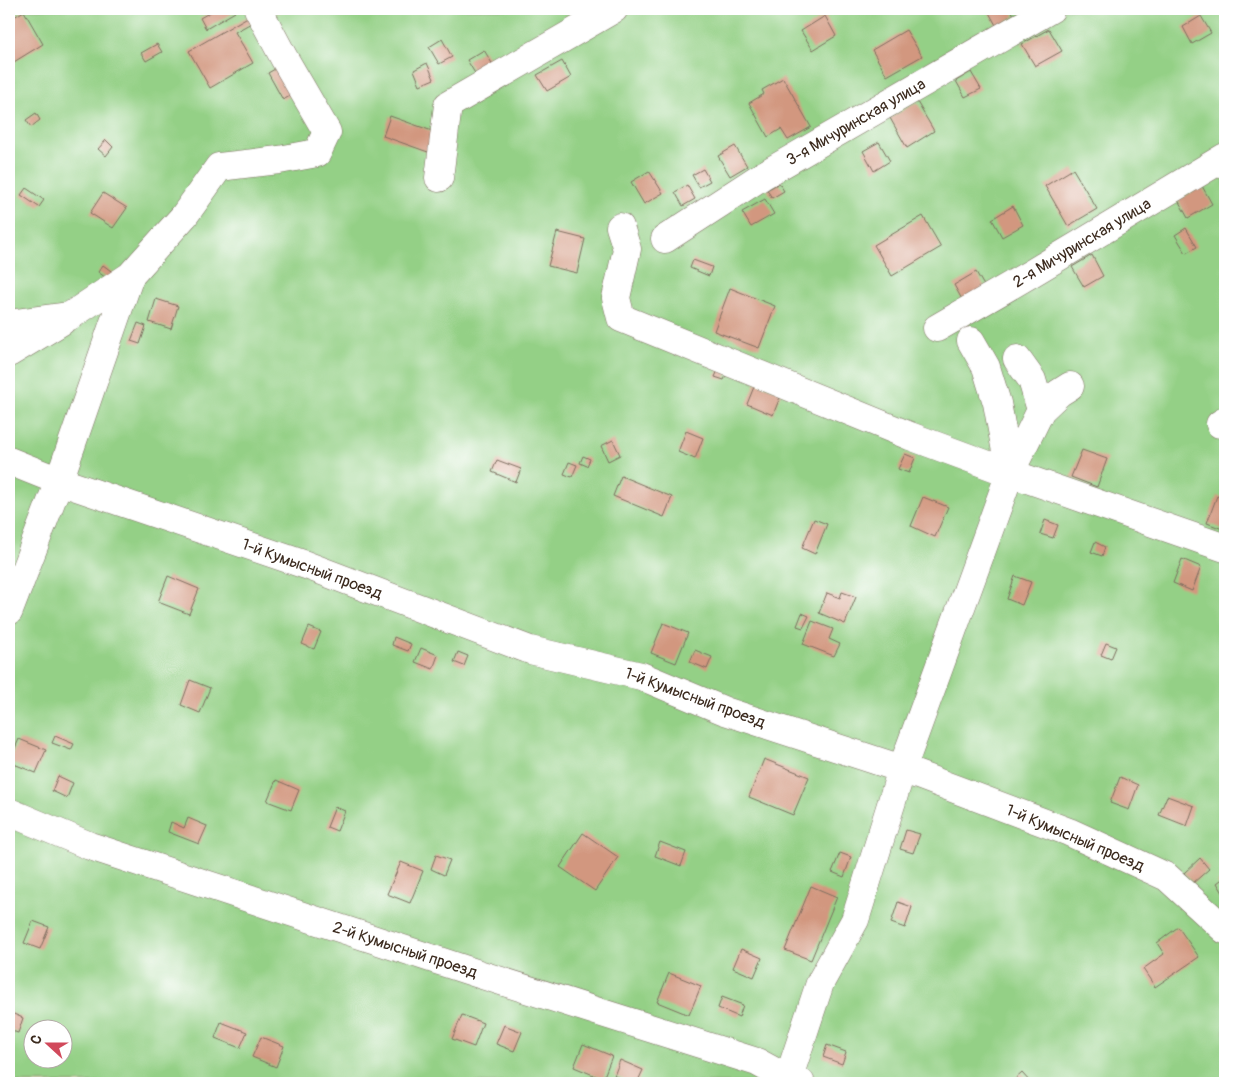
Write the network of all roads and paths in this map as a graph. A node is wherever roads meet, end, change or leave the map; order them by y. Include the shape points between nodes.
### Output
1 (258, 9) edge
2 (614, 9) edge
3 (1050, 9) edge
4 (1225, 157) edge
5 (439, 178) dead end
6 (620, 227) dead end
7 (665, 239) dead end
8 (130, 276) junction
9 (70, 316) junction
10 (9, 324) edge
11 (937, 328) dead end
12 (971, 341) dead end
13 (9, 353) edge
14 (1018, 359) dead end
15 (1070, 386) dead end
16 (1041, 410) junction
17 (9, 461) edge
18 (1010, 473) junction
19 (58, 481) junction
20 (1225, 548) edge
21 (9, 611) edge
22 (902, 769) junction
23 (9, 812) edge
24 (1225, 930) edge
25 (792, 1082) edge

1 - 8 lane via 327,132 317,153 219,167 184,216
2 - 5 lane via 448,105
3 - 7 lane, 3-я Мичуринская улица via 762,176
4 - 11 lane, 2-я Мичуринская улица
6 - 18 lane via 627,249 616,298 621,318
8 - 9 lane
8 - 19 lane
9 - 10 lane
9 - 13 lane
12 - 18 lane via 986,367
14 - 16 lane via 1032,380
15 - 16 lane
16 - 18 lane
17 - 19 lane, 1-й Кумысный проезд
18 - 20 lane
18 - 22 lane
19 - 21 lane
19 - 22 lane, 1-й Кумысный проезд via 306,565 530,650 640,676 725,710
22 - 24 lane, 1-й Кумысный проезд via 1068,832 1167,877
22 - 25 lane via 855,920 820,983
23 - 25 lane, 2-й Кумысный проезд via 100,849 758,1062

